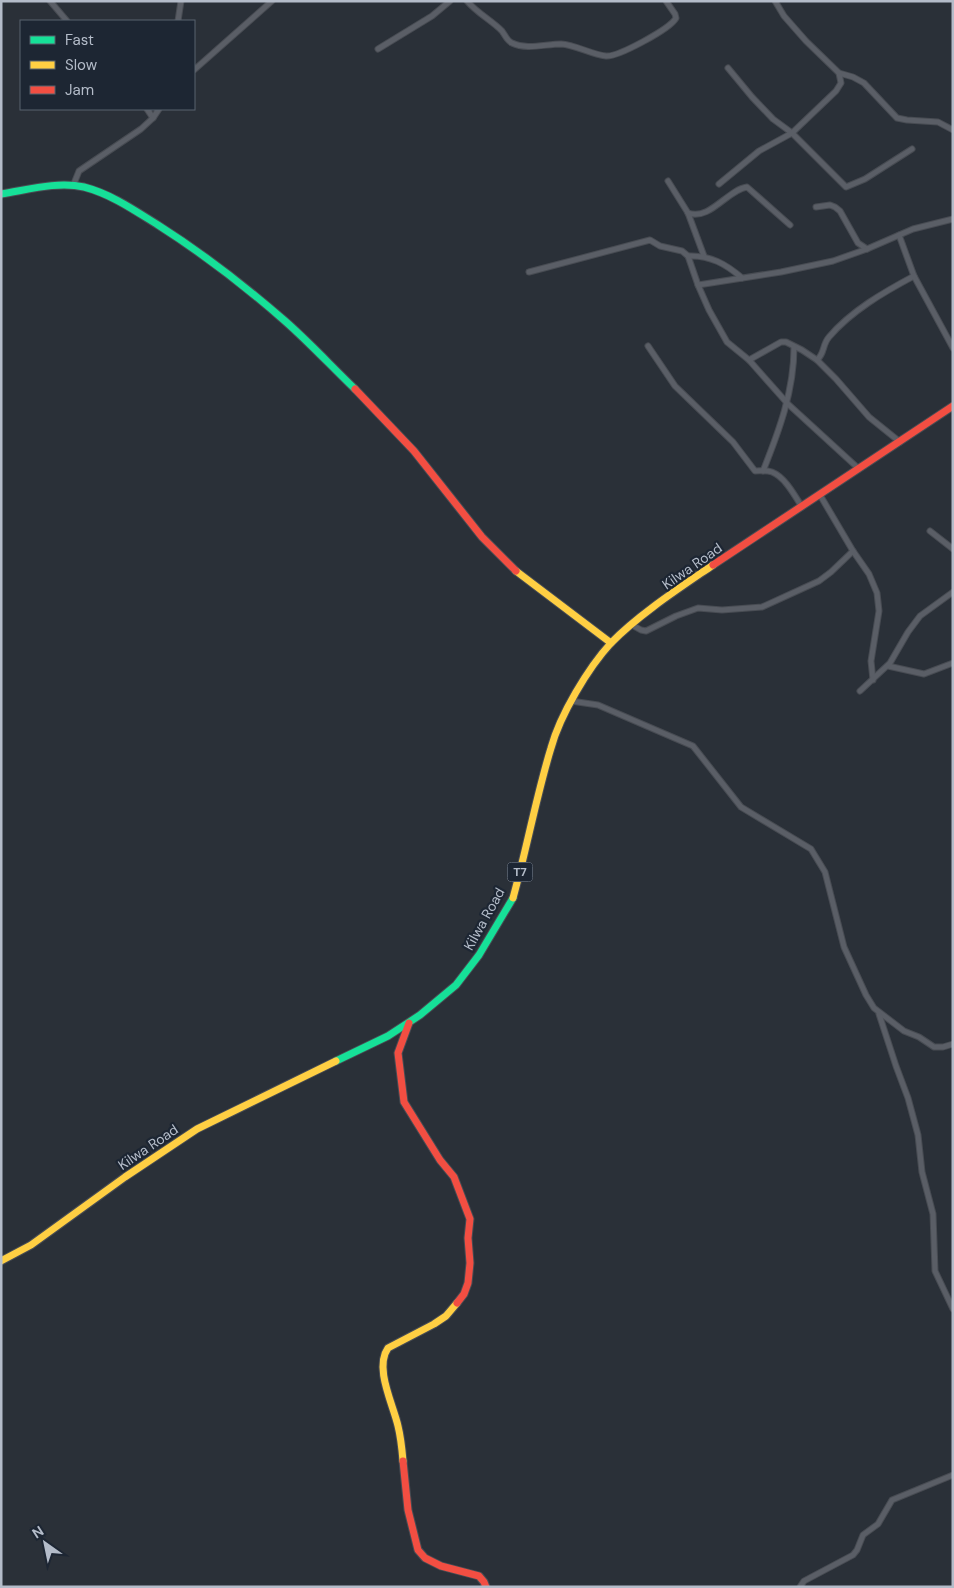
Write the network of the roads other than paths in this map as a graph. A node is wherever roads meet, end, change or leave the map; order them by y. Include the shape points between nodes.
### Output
1 (50, 1) edge
2 (182, 1) edge
3 (272, 1) edge
4 (450, 1) edge
5 (467, 1) edge
6 (666, 1) edge
7 (775, 1) edge
8 (66, 20) edge
9 (178, 20) edge
10 (378, 49) dead end
11 (728, 68) dead end
12 (195, 69) edge
13 (839, 73) junction
14 (148, 110) edge
15 (158, 110) edge
16 (153, 118) junction
17 (953, 130) edge
18 (792, 133) junction
19 (912, 149) dead end
20 (668, 181) dead end
21 (719, 184) dead end
22 (73, 186) junction
23 (1, 194) edge
24 (816, 207) dead end
25 (688, 213) junction
26 (953, 219) edge
27 (790, 225) dead end
28 (899, 235) junction
29 (867, 249) junction
30 (688, 256) junction
31 (704, 256) junction
32 (529, 272) dead end
33 (914, 276) junction
34 (742, 278) junction
35 (698, 285) junction
36 (648, 346) dead end
37 (794, 347) junction
38 (953, 348) edge
39 (749, 360) junction
40 (817, 360) junction
41 (788, 404) junction
42 (953, 406) edge
43 (900, 442) junction
44 (859, 469) junction
45 (762, 470) junction
46 (820, 495) junction
47 (802, 507) junction
48 (930, 531) dead end
49 (953, 549) edge
50 (853, 551) junction
51 (953, 592) edge
52 (632, 624) junction
53 (611, 644) junction
54 (953, 663) edge
55 (888, 666) junction
56 (873, 680) junction
57 (860, 691) dead end
58 (571, 701) junction
59 (879, 1013) junction
60 (409, 1024) junction
61 (953, 1044) edge
62 (1, 1261) edge
63 (953, 1309) edge
64 (953, 1475) edge
65 (486, 1587) edge
66 (800, 1587) edge

1 - 8 street
2 - 9 street
3 - 12 street
4 - 10 street
5 - 6 street via 513,44 566,45 607,56 630,47 675,21 675,14
7 - 13 street via 802,36
11 - 18 street via 772,119
13 - 17 street via 864,83 897,118 938,122
13 - 18 street via 841,83 836,91
14 - 16 street
15 - 16 street
16 - 22 street via 79,171
18 - 19 street via 846,187 865,179
18 - 21 street via 759,152
20 - 25 street
22 - 23 main road via 43,186
22 - 53 main road via 104,194 126,206 192,248 251,292 286,322 408,444 508,564
24 - 29 street via 830,205 840,211 858,243
25 - 27 street via 692,215 708,210 747,187
25 - 31 street
26 - 28 street
28 - 29 street
28 - 33 street
29 - 34 street via 803,268
30 - 31 street
30 - 32 street via 678,249 660,246 650,240
30 - 35 street
31 - 34 street via 726,265
33 - 38 street
33 - 40 street via 864,306 835,330 826,340 824,352
34 - 35 street
35 - 39 street via 724,338
36 - 45 street via 676,386 733,442 755,471
37 - 39 street via 781,342
37 - 40 street
37 - 41 street
39 - 41 street
40 - 43 street via 869,416
41 - 44 street
41 - 45 street
42 - 43 main road, Kilwa Road / T7
43 - 44 main road, Kilwa Road / T7
44 - 46 main road, Kilwa Road / T7
45 - 47 street via 773,472 780,478
46 - 47 main road, Kilwa Road / T7
46 - 50 street
47 - 52 main road, Kilwa Road / T7 via 694,578
48 - 49 street
50 - 52 street via 819,581 762,607 698,608 646,631
50 - 56 street via 877,593 879,611 872,661
51 - 55 street via 914,623
52 - 53 main road, Kilwa Road / T7
53 - 58 main road, Kilwa Road / T7
54 - 55 street via 924,674
55 - 56 street
56 - 57 street
58 - 59 street via 598,705 693,746 741,807 811,849 825,872 844,948 869,1000
58 - 60 main road, Kilwa Road / T7 via 548,754 512,900 479,955 456,985
59 - 61 street via 934,1047
59 - 63 street via 918,1135 922,1172 933,1214 935,1271
60 - 62 main road, Kilwa Road / T7 via 197,1129 31,1245
60 - 65 main road via 398,1053 404,1102 454,1177 470,1219 470,1263 468,1283 459,1302 434,1324 388,1348 383,1368 396,1415 408,1506 418,1550 431,1561 458,1572 478,1575
64 - 66 street via 892,1500 878,1524 863,1535 855,1553 804,1581

